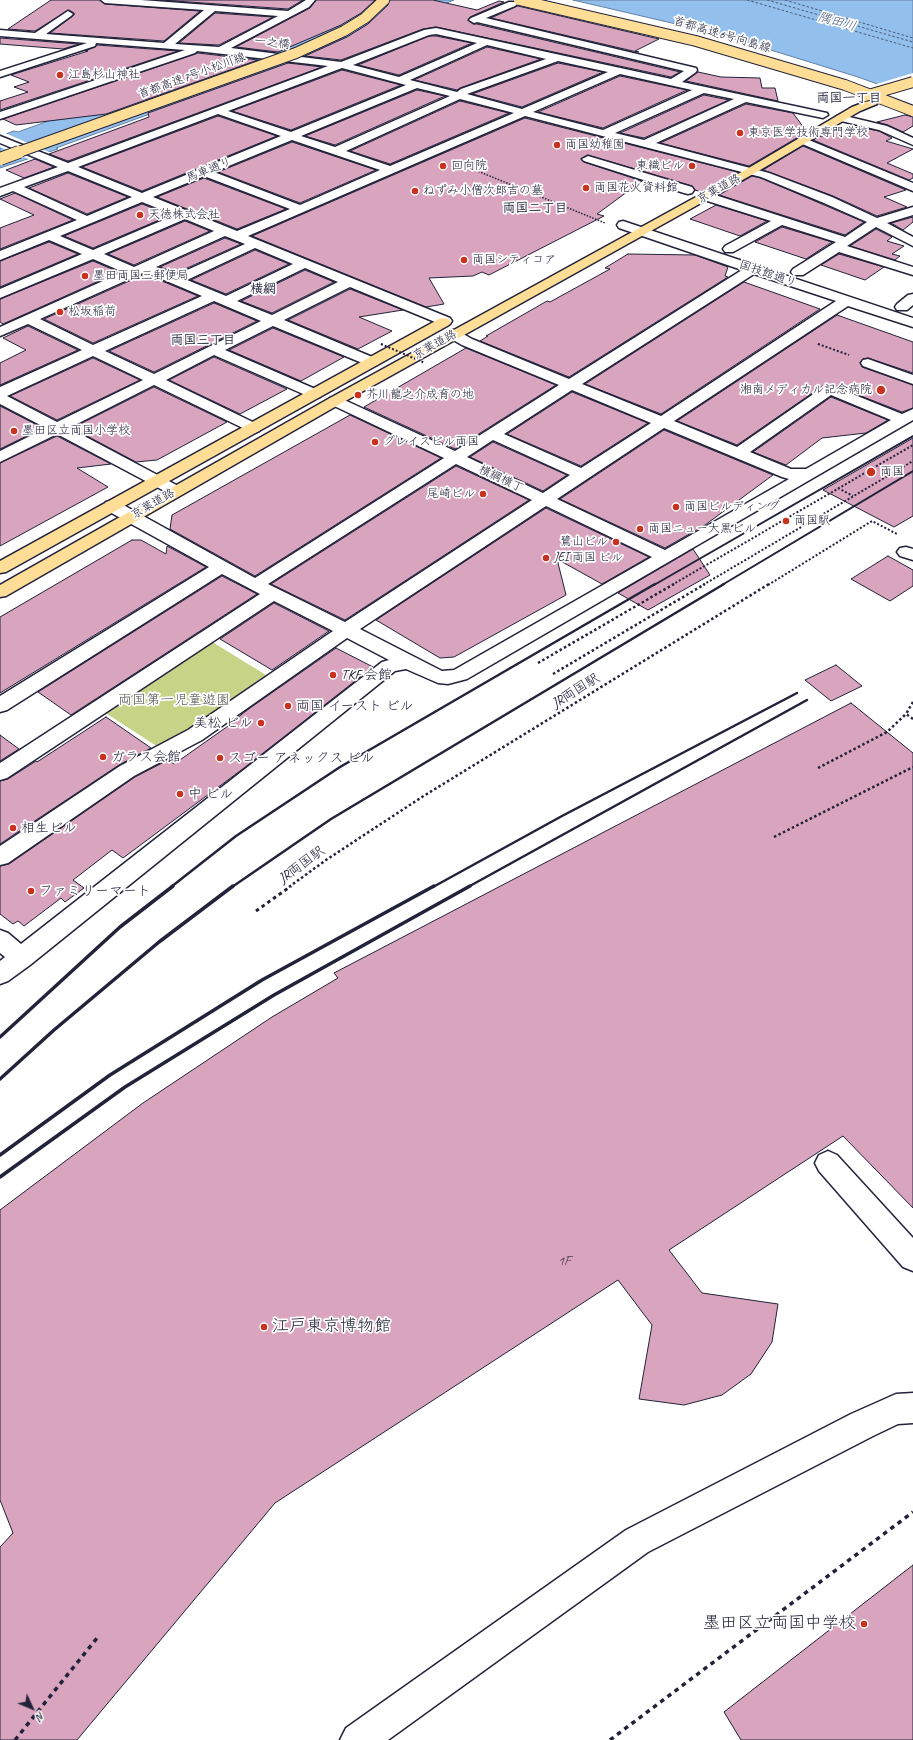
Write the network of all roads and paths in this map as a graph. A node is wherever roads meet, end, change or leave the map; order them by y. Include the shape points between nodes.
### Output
1 (105, 0) edge
2 (311, 0) edge
3 (384, 0) edge
4 (547, 0) edge
5 (516, 2) edge
6 (213, 8) junction
7 (356, 12) dead end
8 (68, 14) dead end
9 (289, 14) junction
10 (478, 19) junction
11 (5, 33) edge
12 (446, 33) junction
13 (540, 34) junction
14 (38, 35) junction
15 (0, 36) edge
16 (102, 41) junction
17 (487, 42) junction
18 (167, 46) junction
19 (201, 48) junction
20 (510, 48) junction
21 (221, 50) junction
22 (619, 52) junction
23 (558, 58) junction
24 (341, 65) junction
25 (595, 66) junction
26 (619, 72) junction
27 (0, 74) edge
28 (401, 80) junction
29 (913, 82) edge
30 (673, 83) junction
31 (418, 84) junction
32 (703, 89) junction
33 (913, 90) edge
34 (458, 95) junction
35 (745, 98) junction
36 (844, 103) dead end
37 (913, 103) edge
38 (834, 109) dead end
39 (219, 111) junction
40 (913, 111) edge
41 (524, 112) junction
42 (823, 115) junction
43 (0, 116) edge
44 (841, 118) junction
45 (809, 124) dead end
46 (605, 133) junction
47 (292, 136) junction
48 (0, 139) edge
49 (804, 141) junction
50 (913, 142) edge
51 (647, 143) junction
52 (0, 150) edge
53 (336, 151) junction
54 (0, 159) edge
55 (588, 159) dead end
56 (744, 159) dead end
57 (732, 166) junction
58 (68, 167) junction
59 (470, 168) dead end
60 (391, 170) junction
61 (751, 171) junction
62 (203, 172) junction
63 (714, 176) dead end
64 (701, 183) dead end
65 (14, 187) junction
66 (913, 187) edge
67 (688, 190) junction
68 (0, 192) edge
69 (706, 196) junction
70 (142, 198) junction
71 (670, 199) dead end
72 (301, 208) junction
73 (913, 211) edge
74 (185, 215) junction
75 (636, 218) joint
76 (88, 220) junction
77 (782, 220) junction
78 (876, 222) junction
79 (656, 224) junction
80 (616, 228) junction
81 (642, 231) junction
82 (231, 234) junction
83 (49, 236) junction
84 (913, 242) edge
85 (256, 243) junction
86 (842, 244) junction
87 (729, 249) junction
88 (93, 254) junction
89 (0, 256) edge
90 (305, 263) junction
91 (140, 269) junction
92 (752, 269) junction
93 (913, 271) edge
94 (798, 272) junction
95 (176, 280) junction
96 (349, 282) junction
97 (0, 295) edge
98 (219, 298) junction
99 (913, 298) edge
100 (846, 301) junction
101 (13, 302) dead end
102 (907, 309) edge
103 (32, 314) junction
104 (459, 314) dead end
105 (273, 320) junction
106 (913, 324) edge
107 (449, 328) junction
108 (0, 332) edge
109 (795, 335) junction
110 (381, 344) dead end
111 (214, 350) junction
112 (93, 351) junction
113 (372, 362) junction
114 (868, 363) joint
115 (425, 364) dead end
116 (154, 380) junction
117 (913, 380) edge
118 (570, 384) junction
119 (0, 393) edge
120 (315, 394) junction
121 (0, 398) edge
122 (335, 401) junction
123 (908, 417) edge
124 (662, 423) junction
125 (254, 428) junction
126 (57, 429) junction
127 (492, 434) junction
128 (913, 445) edge
129 (738, 453) junction
130 (0, 457) edge
131 (456, 457) junction
132 (913, 461) edge
133 (808, 474) junction
134 (582, 475) junction
135 (156, 481) junction
136 (838, 488) junction
137 (176, 491) junction
138 (854, 496) junction
139 (544, 499) junction
140 (112, 506) junction
141 (131, 516) junction
142 (899, 535) dead end
143 (667, 556) junction
144 (221, 567) junction
145 (0, 568) edge
146 (255, 585) junction
147 (0, 592) edge
148 (273, 594) junction
149 (346, 630) junction
150 (409, 662) junction
151 (538, 663) dead end
152 (554, 674) dead end
153 (913, 702) edge
154 (0, 705) edge
155 (906, 714) junction
156 (913, 719) edge
157 (913, 767) edge
158 (818, 768) dead end
159 (0, 773) edge
160 (774, 837) dead end
161 (0, 857) edge
162 (256, 911) dead end
163 (0, 939) edge
164 (22, 958) junction
165 (0, 974) edge
166 (828, 1163) dead end
167 (913, 1258) edge
168 (907, 1406) edge
169 (913, 1512) edge
170 (97, 1638) dead end
171 (14, 1740) edge
172 (358, 1740) edge
173 (610, 1740) edge

1 - 6 street
2 - 9 street
3 - 54 highway, 首都高速7号小松川線, bridge via 365,18 344,31 296,53
4 - 37 highway, 首都高速6号向島線, bridge via 705,37 817,70
5 - 10 street
5 - 40 highway, 首都高速6号向島線, bridge via 634,25 696,41 845,85
6 - 9 street
6 - 18 street
7 - 52 highway, 首都高速7号小松川線 via 330,28 279,51
8 - 14 street
9 - 21 street
10 - 12 street
10 - 13 street
11 - 14 street, 一之橋
11 - 15 street, 一之橋
12 - 17 street
12 - 24 street via 427,32
13 - 20 street
13 - 22 street
14 - 16 street, 一之橋
16 - 18 street, 一之橋
16 - 27 street
17 - 20 street
17 - 28 street
18 - 19 street, 一之橋
19 - 21 street, 一之橋
19 - 43 street
20 - 23 street
21 - 24 street, 一之橋
22 - 25 street
22 - 30 street via 692,70
23 - 25 street
23 - 34 street
24 - 28 street, 一之橋
24 - 39 street
25 - 26 street
26 - 30 street
26 - 41 street
28 - 31 street, 一之橋
29 - 36 highway, bridge
30 - 32 street
31 - 34 street, 一之橋
31 - 47 street, 馬車通り
32 - 35 street
32 - 46 street
33 - 44 highway, 京葉道路 via 873,102
34 - 41 street, 一之橋
34 - 53 street via 452,100
35 - 42 street
35 - 51 street
38 - 42 highway
39 - 47 street
39 - 58 street
41 - 46 street, 一之橋
41 - 60 street
42 - 45 highway
44 - 49 highway, 京葉道路
44 - 50 street via 884,128
46 - 51 street, 一之橋
47 - 53 street
47 - 62 street, 馬車通り
48 - 58 street
49 - 61 highway, 京葉道路
49 - 66 street
51 - 57 street, 一之橋
53 - 60 street
55 - 67 street
56 - 57 highway, 京葉道路
57 - 61 street, 一之橋
57 - 63 highway, 京葉道路
58 - 65 street
58 - 70 street
59 - 80 path
60 - 72 street
61 - 69 highway, 京葉道路
61 - 78 street, 一之橋 via 828,200
62 - 70 street, 馬車通り
62 - 72 street
64 - 67 highway, 京葉道路
65 - 68 street
65 - 76 street
67 - 71 highway, 京葉道路
69 - 77 street
69 - 79 highway, 京葉道路
70 - 74 street
70 - 76 street, 馬車通り
72 - 82 street
73 - 78 street
74 - 82 street
74 - 88 street
75 - 79 street, 国技館通り
75 - 80 highway
76 - 83 street, 馬車通り
77 - 86 street
77 - 87 street
78 - 84 street, 一之橋
78 - 86 street
79 - 81 highway, 京葉道路
79 - 87 street, 国技館通り
80 - 81 street, 国技館通り
81 - 92 street, 国技館通り
81 - 107 highway, 京葉道路
82 - 85 street
82 - 91 street
83 - 88 street
83 - 89 street, 馬車通り
85 - 90 street
85 - 95 street
86 - 93 street
86 - 94 street
87 - 94 street, 国技館通り
88 - 91 street
88 - 97 street
90 - 96 street
90 - 98 street
91 - 95 street
91 - 103 street
92 - 100 street, 国技館通り
92 - 118 street
94 - 102 street, 国技館通り
95 - 98 street
96 - 105 street
96 - 107 street
97 - 101 street
98 - 105 street
98 - 112 street
99 - 102 street
100 - 106 street, 国技館通り
100 - 109 street
103 - 108 street
103 - 112 street
104 - 107 highway, 京葉道路
105 - 111 street
105 - 113 street
107 - 113 highway, 京葉道路
107 - 118 street via 467,342
107 - 122 highway, 京葉道路
109 - 114 path
109 - 124 street
110 - 115 path, bridge
111 - 116 street
111 - 120 street
112 - 116 street
112 - 119 street
113 - 120 highway, 京葉道路
114 - 117 street
116 - 125 street
116 - 126 street
118 - 124 street
118 - 127 street
120 - 125 highway, 京葉道路
121 - 126 street
122 - 131 street, 横綱横丁
122 - 137 highway, 京葉道路
123 - 129 street via 830,388
123 - 133 street
124 - 129 street
124 - 134 street
125 - 135 highway, 京葉道路
126 - 130 street
126 - 135 street
127 - 131 street
127 - 134 street
128 - 136 path
129 - 133 street via 788,474
131 - 139 street, 横綱横丁
131 - 146 street
132 - 138 path, JR両国駅
133 - 143 street
134 - 139 street
135 - 137 street
135 - 140 highway, 京葉道路
136 - 138 path
136 - 151 path
137 - 141 highway, 京葉道路
138 - 152 path, JR両国駅
139 - 143 street, 横綱横丁
139 - 149 street
140 - 141 street
140 - 145 highway, 京葉道路
141 - 144 street
141 - 147 highway, 京葉道路
142 - 162 path, JR両国駅 via 872,521 422,797 326,860
143 - 150 street via 460,675 438,677
144 - 146 street
144 - 154 street
146 - 148 street
148 - 149 street
148 - 159 street
149 - 150 street
149 - 161 street via 195,735 127,771
150 - 164 street via 389,666
153 - 155 path
155 - 156 path
155 - 158 path via 887,732
157 - 160 path
163 - 164 street
164 - 165 street
166 - 167 street
168 - 172 street via 862,1424 637,1541
169 - 173 path
170 - 171 path

